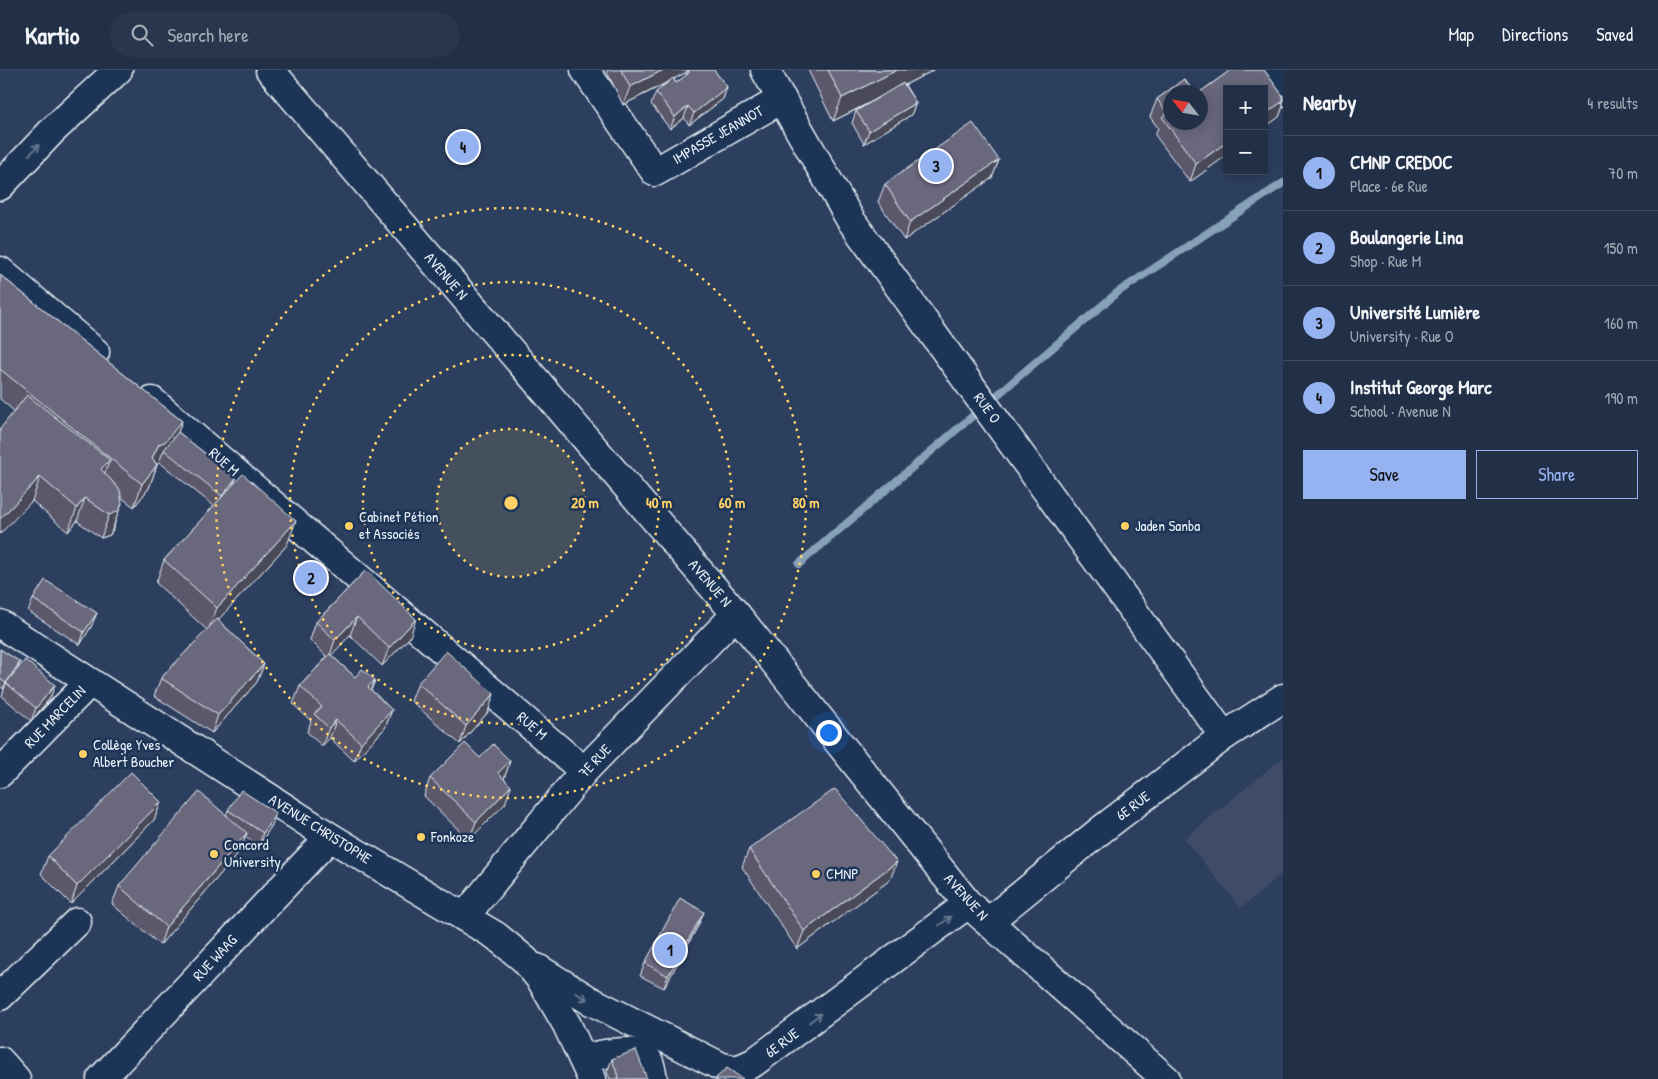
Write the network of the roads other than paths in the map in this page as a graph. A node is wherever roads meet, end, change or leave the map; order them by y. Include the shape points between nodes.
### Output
1 (118, 70) edge
2 (270, 70) edge
3 (584, 70) edge
4 (765, 70) edge
5 (1270, 70) edge
6 (1283, 92) edge
7 (782, 99) junction
8 (0, 186) edge
9 (0, 271) edge
10 (114, 369) edge
11 (137, 388) edge
12 (736, 614) junction
13 (0, 624) edge
14 (88, 683) junction
15 (1283, 698) edge
16 (1224, 736) junction
17 (584, 770) junction
18 (0, 773) edge
19 (330, 837) junction
20 (968, 904) junction
21 (464, 917) junction
22 (77, 922) dead end
23 (988, 922) junction
24 (525, 960) junction
25 (0, 996) edge
26 (0, 1061) edge
27 (587, 1069) edge
28 (738, 1075) edge
29 (16, 1079) edge
30 (101, 1079) edge
31 (653, 1079) edge
32 (1166, 1079) edge

8 -> 1 street via 53,130
2 - 12 street, AVENUE N
3 - 7 street, IMPASSE JEANNOT via 654,172
4 - 7 street, RUE O
5 - 6 street
7 - 16 street, RUE O via 850,218
9 - 10 street
11 - 17 street, RUE M
12 - 17 street, 7E RUE
12 - 20 street, AVENUE N
13 - 14 street, AVENUE CHRISTOPHE
14 - 18 street, RUE MARCELIN
14 - 19 street, AVENUE CHRISTOPHE
15 - 16 street, 6E RUE
16 - 23 street, 6E RUE
17 - 21 street, 7E RUE
19 - 21 street, AVENUE CHRISTOPHE
19 - 30 street, RUE WAAG
20 - 23 street, AVENUE N
28 -> 20 street, 6E RUE
21 - 24 street, AVENUE CHRISTOPHE via 496,936
22 - 25 street
23 - 32 street, AVENUE N
24 - 27 street, AVENUE CHRISTOPHE via 552,998
24 -> 28 street, 6E RUE via 589,1000
26 - 29 street
27 - 31 street via 632,1051 648,1060

